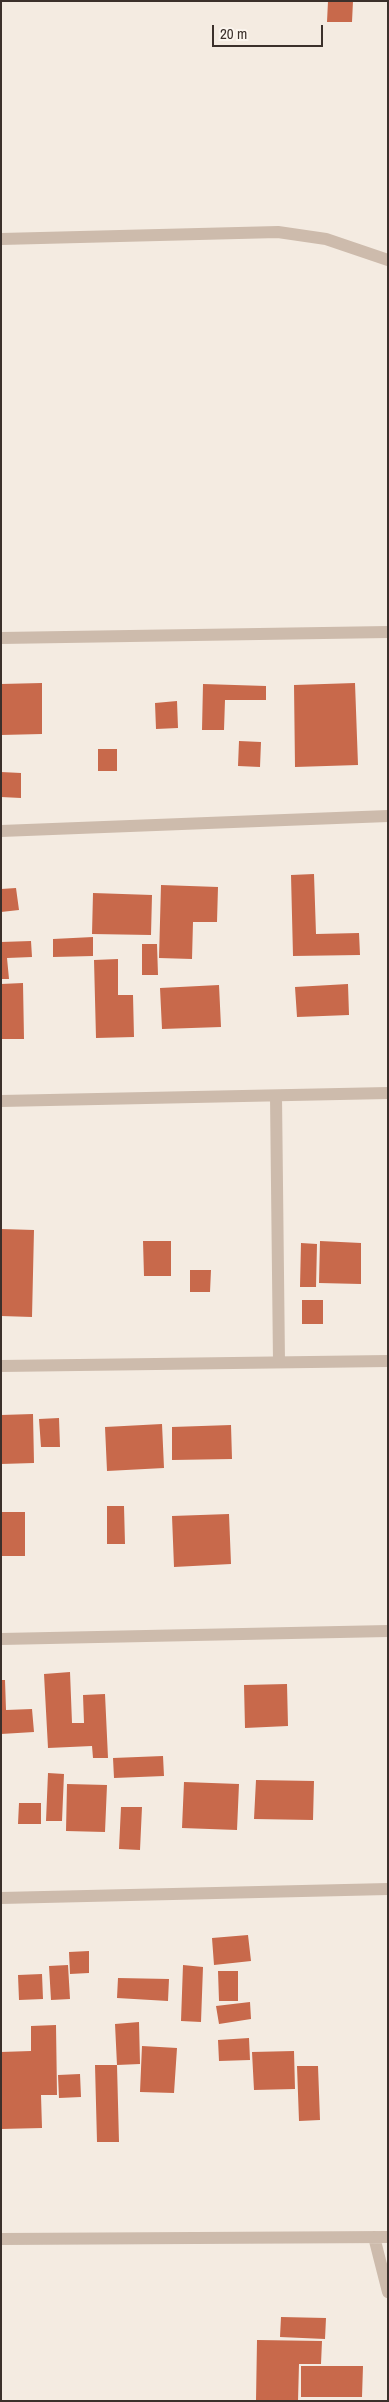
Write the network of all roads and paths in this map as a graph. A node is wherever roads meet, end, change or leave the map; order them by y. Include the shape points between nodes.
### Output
1 (1, 239) edge
2 (388, 260) edge
3 (388, 632) edge
4 (1, 638) edge
5 (388, 816) edge
6 (1, 831) edge
7 (388, 1093) edge
8 (276, 1096) junction
9 (1, 1101) edge
10 (388, 1361) edge
11 (279, 1362) junction
12 (1, 1366) edge
13 (388, 1631) edge
14 (1, 1640) edge
15 (388, 1889) edge
16 (1, 1898) edge
17 (374, 2238) junction
18 (388, 2238) edge
19 (1, 2239) edge
20 (388, 2292) edge

1 - 2 street via 278,232 326,239
3 - 4 street
5 - 6 street
7 - 8 street
8 - 9 street
8 - 11 street
10 - 11 street
11 - 12 street
13 - 14 street
15 - 16 street
17 - 18 street
17 - 19 street
17 - 20 street

